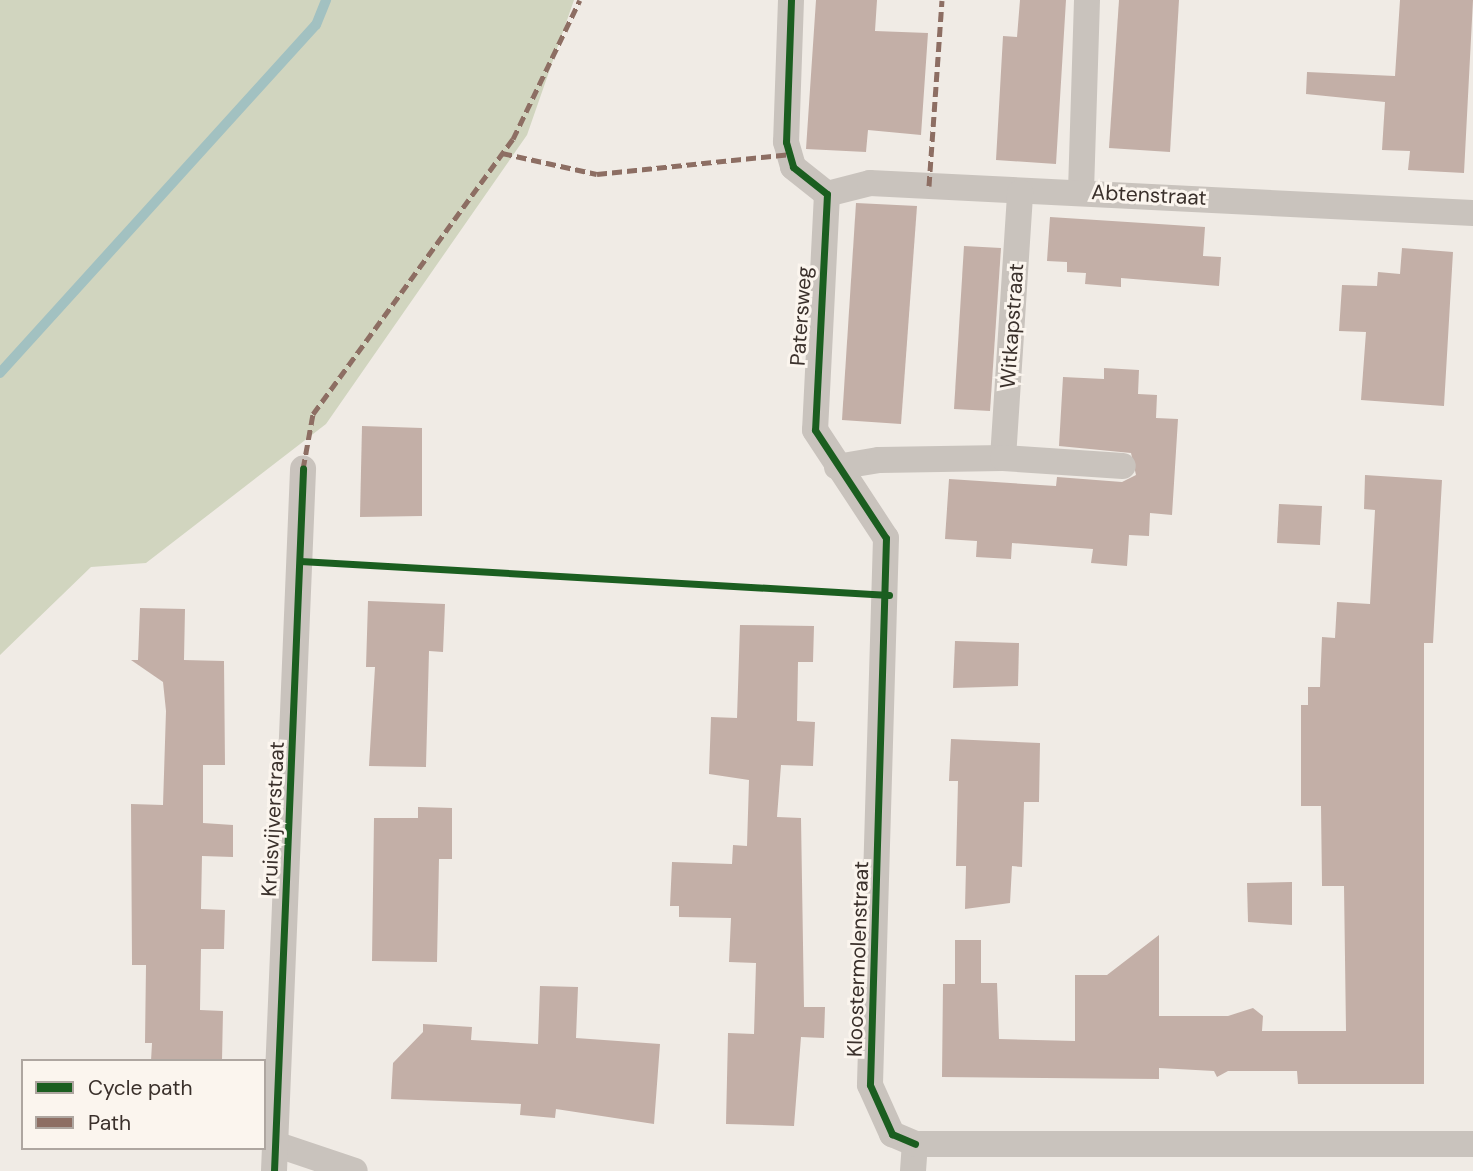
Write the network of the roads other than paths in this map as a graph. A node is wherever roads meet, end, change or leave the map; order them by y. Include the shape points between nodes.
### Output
1 (791, 0) edge
2 (1087, 0) edge
3 (1081, 191) junction
4 (1020, 193) junction
5 (827, 194) junction
6 (1473, 214) edge
7 (1003, 458) junction
8 (1123, 466) dead end
9 (837, 467) junction
10 (303, 469) dead end
11 (888, 629) joint
12 (275, 1143) junction
13 (915, 1144) junction
14 (1473, 1144) edge
15 (274, 1171) edge
16 (355, 1171) edge
17 (913, 1171) edge

1 - 5 street via 786,142 793,167
2 - 3 street
3 - 4 street, Abtenstraat
3 - 6 street, Abtenstraat
4 - 5 street, Abtenstraat via 870,183
4 - 7 street, Witkapstraat
5 - 9 street, Patersweg via 813,402 815,430
7 - 8 street
7 - 9 street via 878,460
9 - 11 street, Patersweg via 886,537
10 - 12 street, Kruisvijverstraat
11 - 13 street, Kloostermolenstraat via 870,1085 892,1134
12 - 15 street, Kruisvijverstraat
12 - 16 street
13 - 14 street
13 - 17 street

